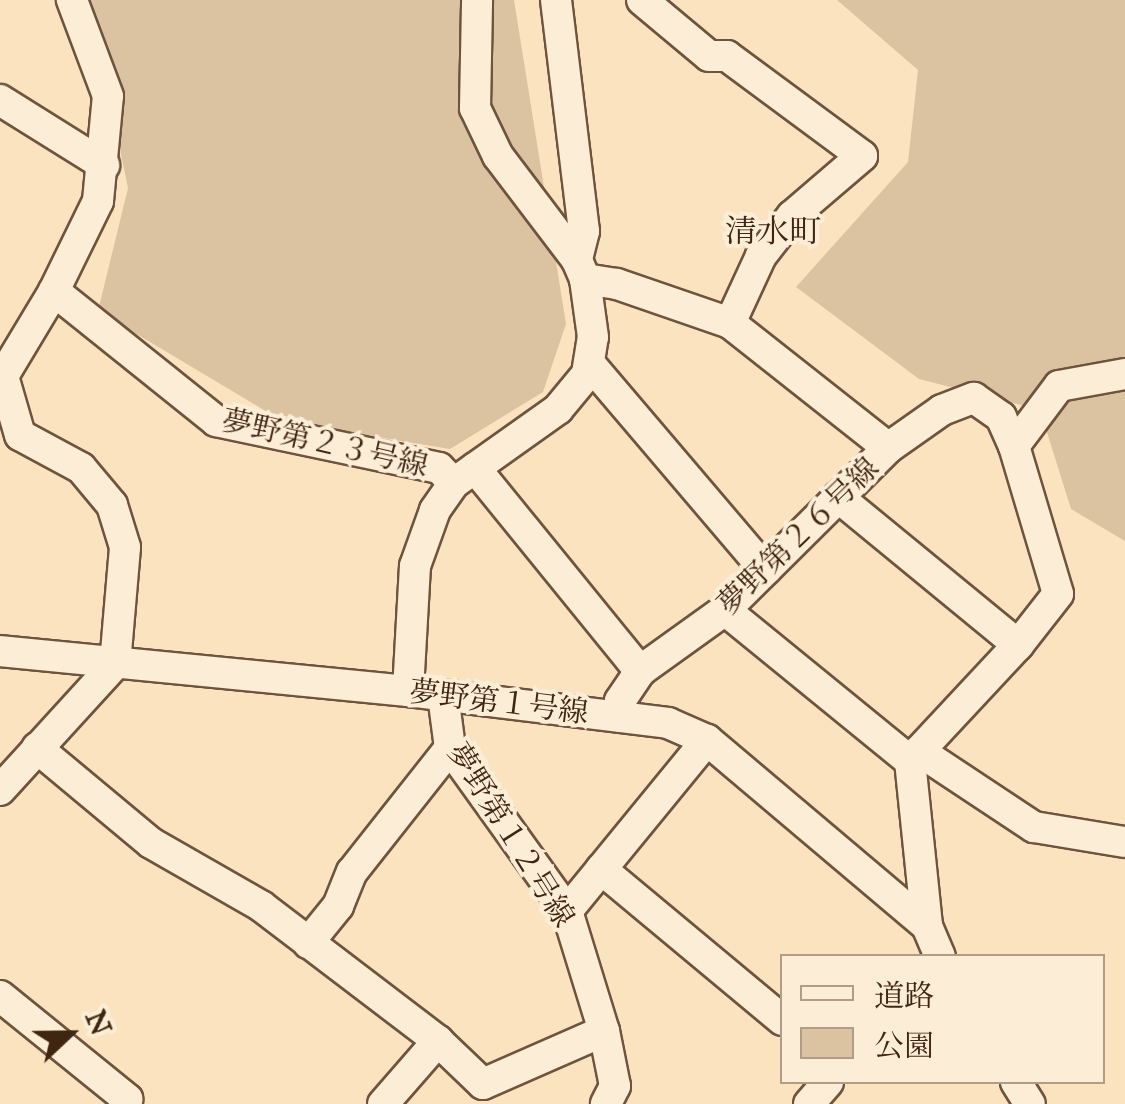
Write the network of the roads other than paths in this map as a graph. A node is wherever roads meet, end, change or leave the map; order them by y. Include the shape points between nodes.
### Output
1 (72, 0) edge
2 (478, 0) edge
3 (556, 0) edge
4 (642, 0) edge
5 (0, 100) edge
6 (104, 165) junction
7 (581, 270) junction
8 (54, 291) junction
9 (730, 322) junction
10 (11, 339) edge
11 (589, 363) junction
12 (1125, 374) edge
13 (1014, 446) junction
14 (888, 448) junction
15 (464, 476) junction
16 (838, 497) junction
17 (766, 570) junction
18 (726, 610) junction
19 (1018, 645) junction
20 (0, 651) edge
21 (115, 664) junction
22 (640, 672) junction
23 (408, 691) junction
24 (443, 695) junction
25 (620, 717) junction
26 (706, 740) junction
27 (37, 748) junction
28 (450, 748) junction
29 (915, 756) junction
30 (0, 790) edge
31 (1125, 842) edge
32 (601, 869) junction
33 (567, 911) junction
34 (308, 943) junction
35 (934, 948) edge
36 (0, 996) edge
37 (780, 1018) edge
38 (604, 1030) junction
39 (438, 1041) junction
40 (826, 1084) edge
41 (124, 1104) edge
42 (383, 1104) edge
43 (606, 1104) edge
44 (809, 1104) edge

1 - 6 street via 108,96
2 - 7 street via 475,108 498,156
3 - 7 street via 584,231
4 - 9 street via 709,56 727,56 862,156 792,216 761,256
5 - 6 street
6 - 8 street via 98,200
7 - 9 street
7 - 11 street via 593,336
8 - 10 street
8 - 15 street, 夢野第２３号線 via 216,421
9 - 14 street
10 - 21 street via 3,376 20,435 81,468 112,505 124,547
11 - 15 street via 558,410
11 - 17 street
12 - 13 street via 1059,386
13 - 14 street, 夢野第２６号線 via 1002,417 974,398 942,410
13 - 19 street via 1058,594
14 - 16 street, 夢野第２６号線
15 - 22 street
15 - 23 street via 435,510 415,566
16 - 17 street, 夢野第２６号線
16 - 19 street
17 - 18 street, 夢野第２６号線
18 - 22 street, 夢野第２６号線
18 - 29 street
19 - 29 street
20 - 21 street, 夢野第１号線
21 - 23 street, 夢野第１号線
21 - 27 street
22 - 25 street, 夢野第２６号線 via 620,701
23 - 24 street, 夢野第１号線
24 - 25 street, 夢野第１号線
24 - 28 street, 夢野第１２号線
25 - 26 street, 夢野第１号線 via 668,723
26 - 32 street
26 - 35 street, 夢野第１号線
27 - 30 street
27 - 34 street via 151,842 261,906
28 - 33 street, 夢野第１２号線
28 - 34 street via 352,872 338,906
29 - 31 street via 1034,827
29 - 35 street
32 - 33 street
32 - 37 street
33 - 38 street, 夢野第１２号線
34 - 39 street
36 - 41 street via 127,1099
38 - 39 street via 483,1084
38 - 43 street, 夢野第１２号線 via 615,1086
39 - 42 street
40 - 44 street

